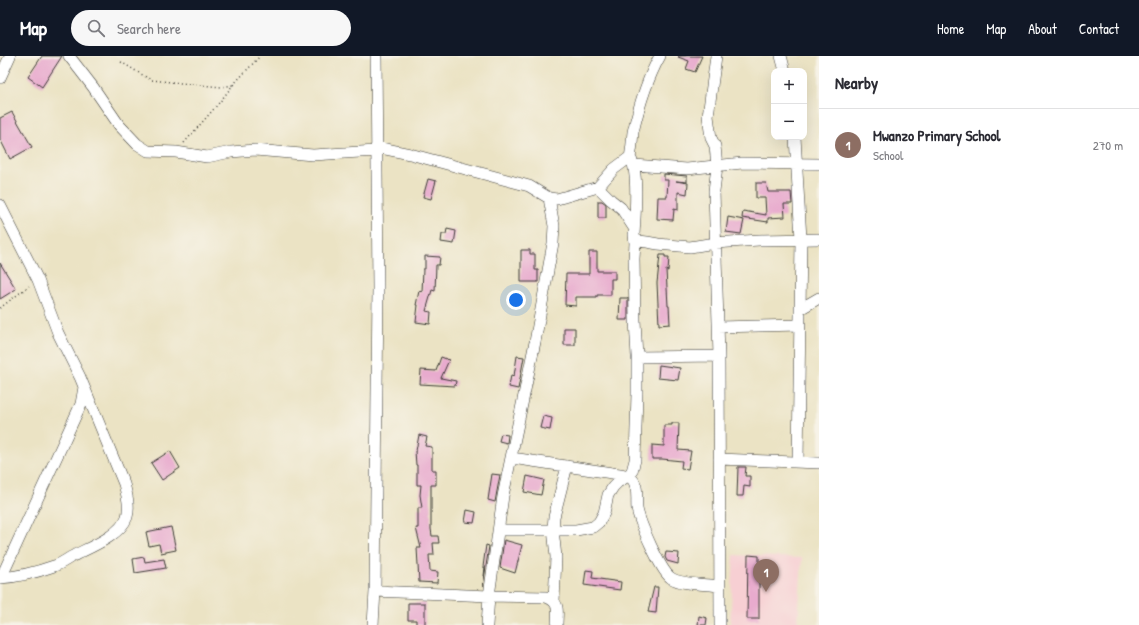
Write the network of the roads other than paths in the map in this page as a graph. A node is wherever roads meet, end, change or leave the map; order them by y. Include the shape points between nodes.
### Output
1 (10, 56) edge
2 (69, 56) edge
3 (376, 56) edge
4 (660, 56) edge
5 (716, 56) edge
6 (781, 56) edge
7 (784, 68) edge
8 (0, 78) edge
9 (795, 140) edge
10 (376, 149) junction
11 (632, 161) junction
12 (797, 163) junction
13 (819, 164) edge
14 (717, 166) junction
15 (598, 187) junction
16 (549, 198) junction
17 (0, 206) edge
18 (634, 228) junction
19 (800, 239) junction
20 (819, 239) edge
21 (635, 243) junction
22 (715, 243) junction
23 (819, 298) edge
24 (800, 308) junction
25 (800, 325) junction
26 (718, 327) junction
27 (719, 356) junction
28 (637, 357) junction
29 (84, 386) junction
30 (512, 458) junction
31 (719, 459) junction
32 (798, 462) junction
33 (819, 463) edge
34 (567, 466) junction
35 (628, 476) junction
36 (553, 529) junction
37 (499, 530) junction
38 (1, 578) edge
39 (720, 586) junction
40 (375, 591) junction
41 (489, 596) junction
42 (554, 601) junction
43 (373, 625) edge
44 (487, 625) edge
45 (557, 625) edge
46 (720, 625) edge

1 - 8 street
2 - 10 street via 94,87 119,125 137,144 148,151 207,157 256,150 313,155
3 - 10 street
4 - 11 street via 649,77 639,111 633,134
5 - 14 street via 708,116
6 - 7 street
9 - 12 street
10 - 16 street via 410,154 529,186
10 - 40 street via 378,288
11 - 14 street via 688,169
11 - 15 street via 614,169
11 - 18 street via 636,178
12 - 13 street
12 - 14 street via 742,163
12 - 19 street
14 - 22 street via 714,191
15 - 16 street via 557,199
15 - 18 street via 621,208
16 - 30 street via 554,226 553,243
17 - 29 street via 38,280 58,332
18 - 21 street
19 - 20 street
19 - 22 street
19 - 24 street
21 - 22 street via 639,241 690,247
21 - 28 street
22 - 26 street
23 - 24 street
24 - 25 street
25 - 26 street
25 - 32 street
26 - 27 street
27 - 28 street
27 - 31 street
28 - 35 street via 635,460
29 - 38 street via 81,404
29 - 38 street via 124,484 128,509 126,518 118,530 100,543 55,566
30 - 34 street
30 - 37 street via 503,496
31 - 32 street
31 - 39 street
32 - 33 street
34 - 35 street
34 - 36 street
35 - 36 street via 613,487 599,522 593,527 576,530
35 - 39 street via 635,483 640,518 664,570 671,578 682,582
36 - 37 street
36 - 42 street via 556,557
37 - 41 street
39 - 46 street
40 - 41 street
40 - 43 street
41 - 42 street via 546,597
41 - 44 street
42 - 45 street

